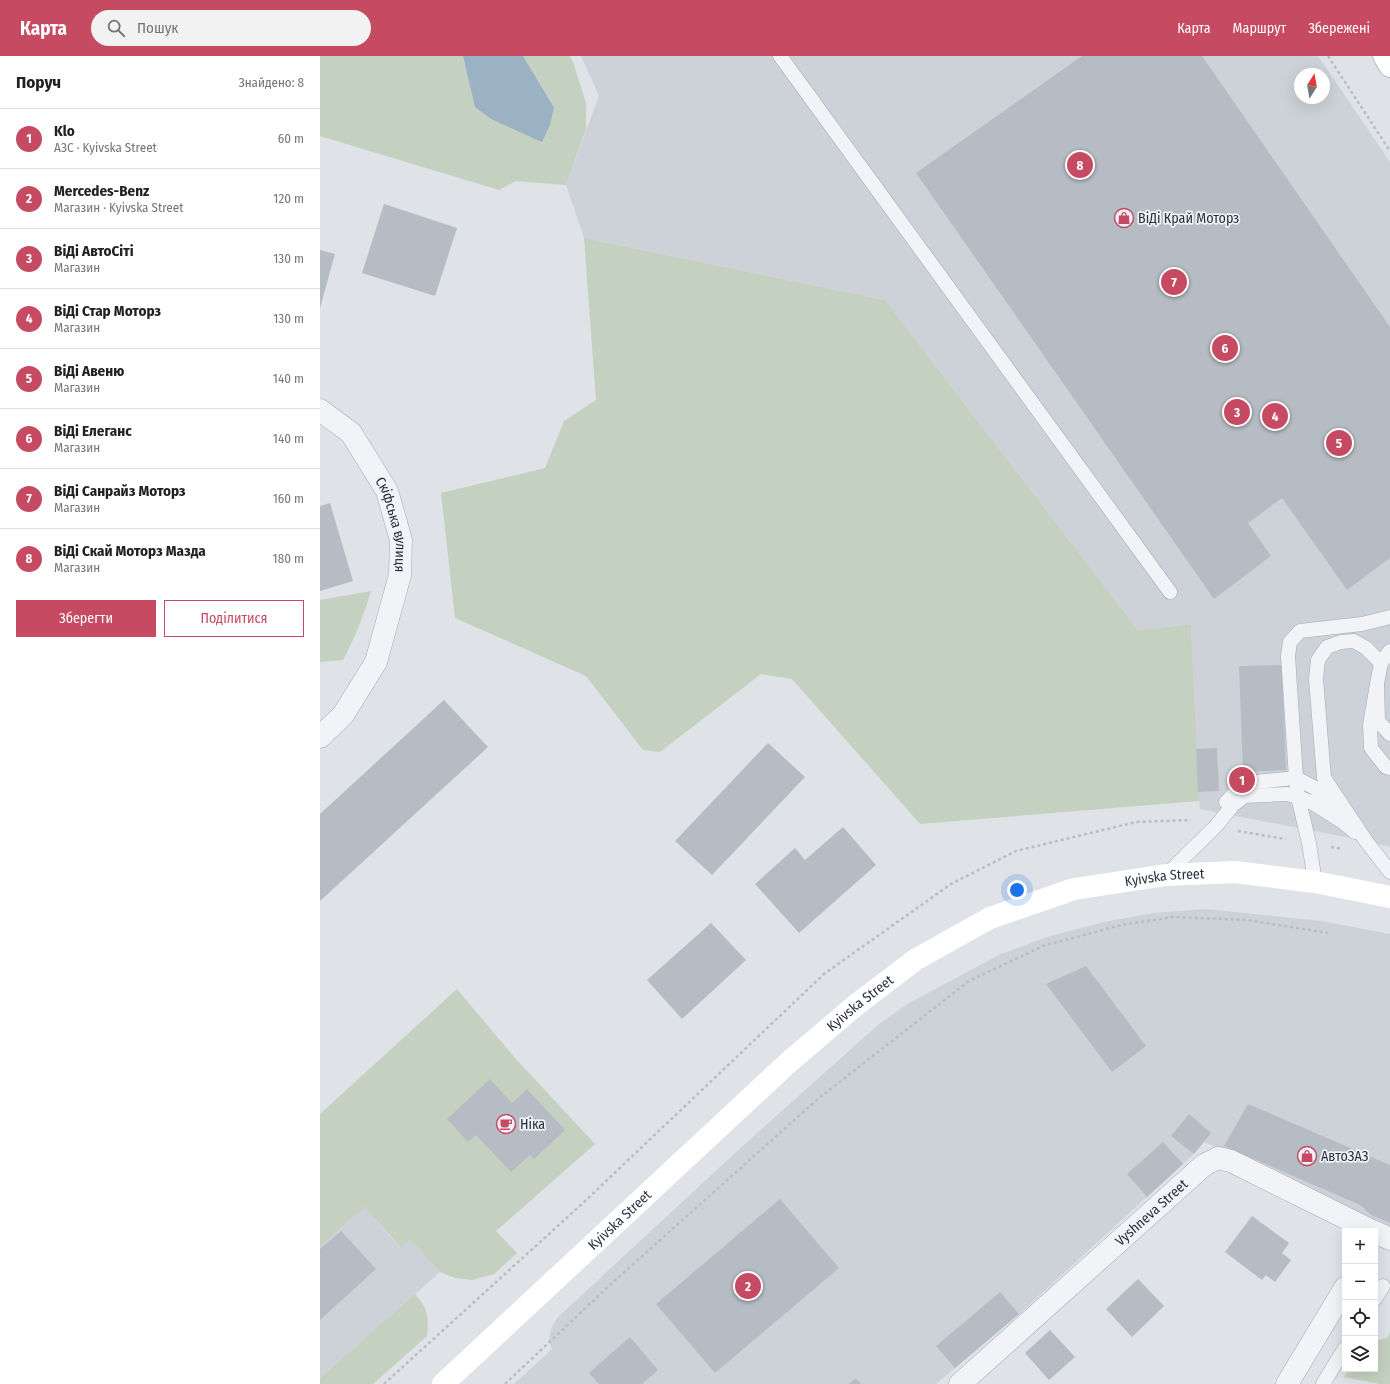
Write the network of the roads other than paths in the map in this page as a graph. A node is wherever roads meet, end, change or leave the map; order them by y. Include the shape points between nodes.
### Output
1 (780, 56) edge
2 (1384, 56) edge
3 (1390, 66) edge
4 (320, 410) edge
5 (1170, 592) dead end
6 (1390, 617) edge
7 (1390, 651) edge
8 (1381, 663) junction
9 (1377, 684) junction
10 (1390, 734) edge
11 (320, 737) edge
12 (1390, 768) edge
13 (1296, 778) junction
14 (1298, 797) junction
15 (1343, 822) junction
16 (1216, 826) junction
17 (1366, 841) junction
18 (1390, 872) edge
19 (1166, 874) junction
20 (1315, 882) junction
21 (1390, 897) edge
22 (1364, 1228) edge
23 (1383, 1286) dead end
24 (1342, 1293) edge
25 (1378, 1294) edge
26 (1342, 1353) edge
27 (443, 1384) edge
28 (960, 1384) edge
29 (1287, 1384) edge
30 (1323, 1384) edge

1 - 5 lane
2 - 3 main road
4 - 11 street, Скіфська вулиця via 351,433 355,439 386,491 401,540 400,575 376,662 344,715
6 - 13 lane via 1362,624 1300,631 1290,642 1288,656
7 - 8 lane
8 - 9 lane
8 - 17 lane via 1366,648 1354,641 1341,642 1327,647 1318,660 1316,678 1324,778
9 - 10 lane via 1378,721
9 - 12 lane via 1370,725 1371,748 1386,767
13 - 14 lane
13 - 15 lane via 1315,788
13 - 16 lane via 1245,783 1226,800
14 - 15 lane via 1313,803
14 - 16 lane via 1287,794 1245,796 1233,805
14 - 20 lane
15 - 17 lane
16 - 19 lane
17 - 18 lane
19 - 20 main road, Kyivska Street via 1235,872
19 - 27 main road, Kyivska Street via 1074,889 990,918 915,960 856,1005 789,1062
20 - 21 main road, Kyivska Street
22 - 28 street, Vyshneva Street via 1231,1162 1218,1158 1204,1165
23 - 25 lane
24 - 29 street
26 - 30 lane

